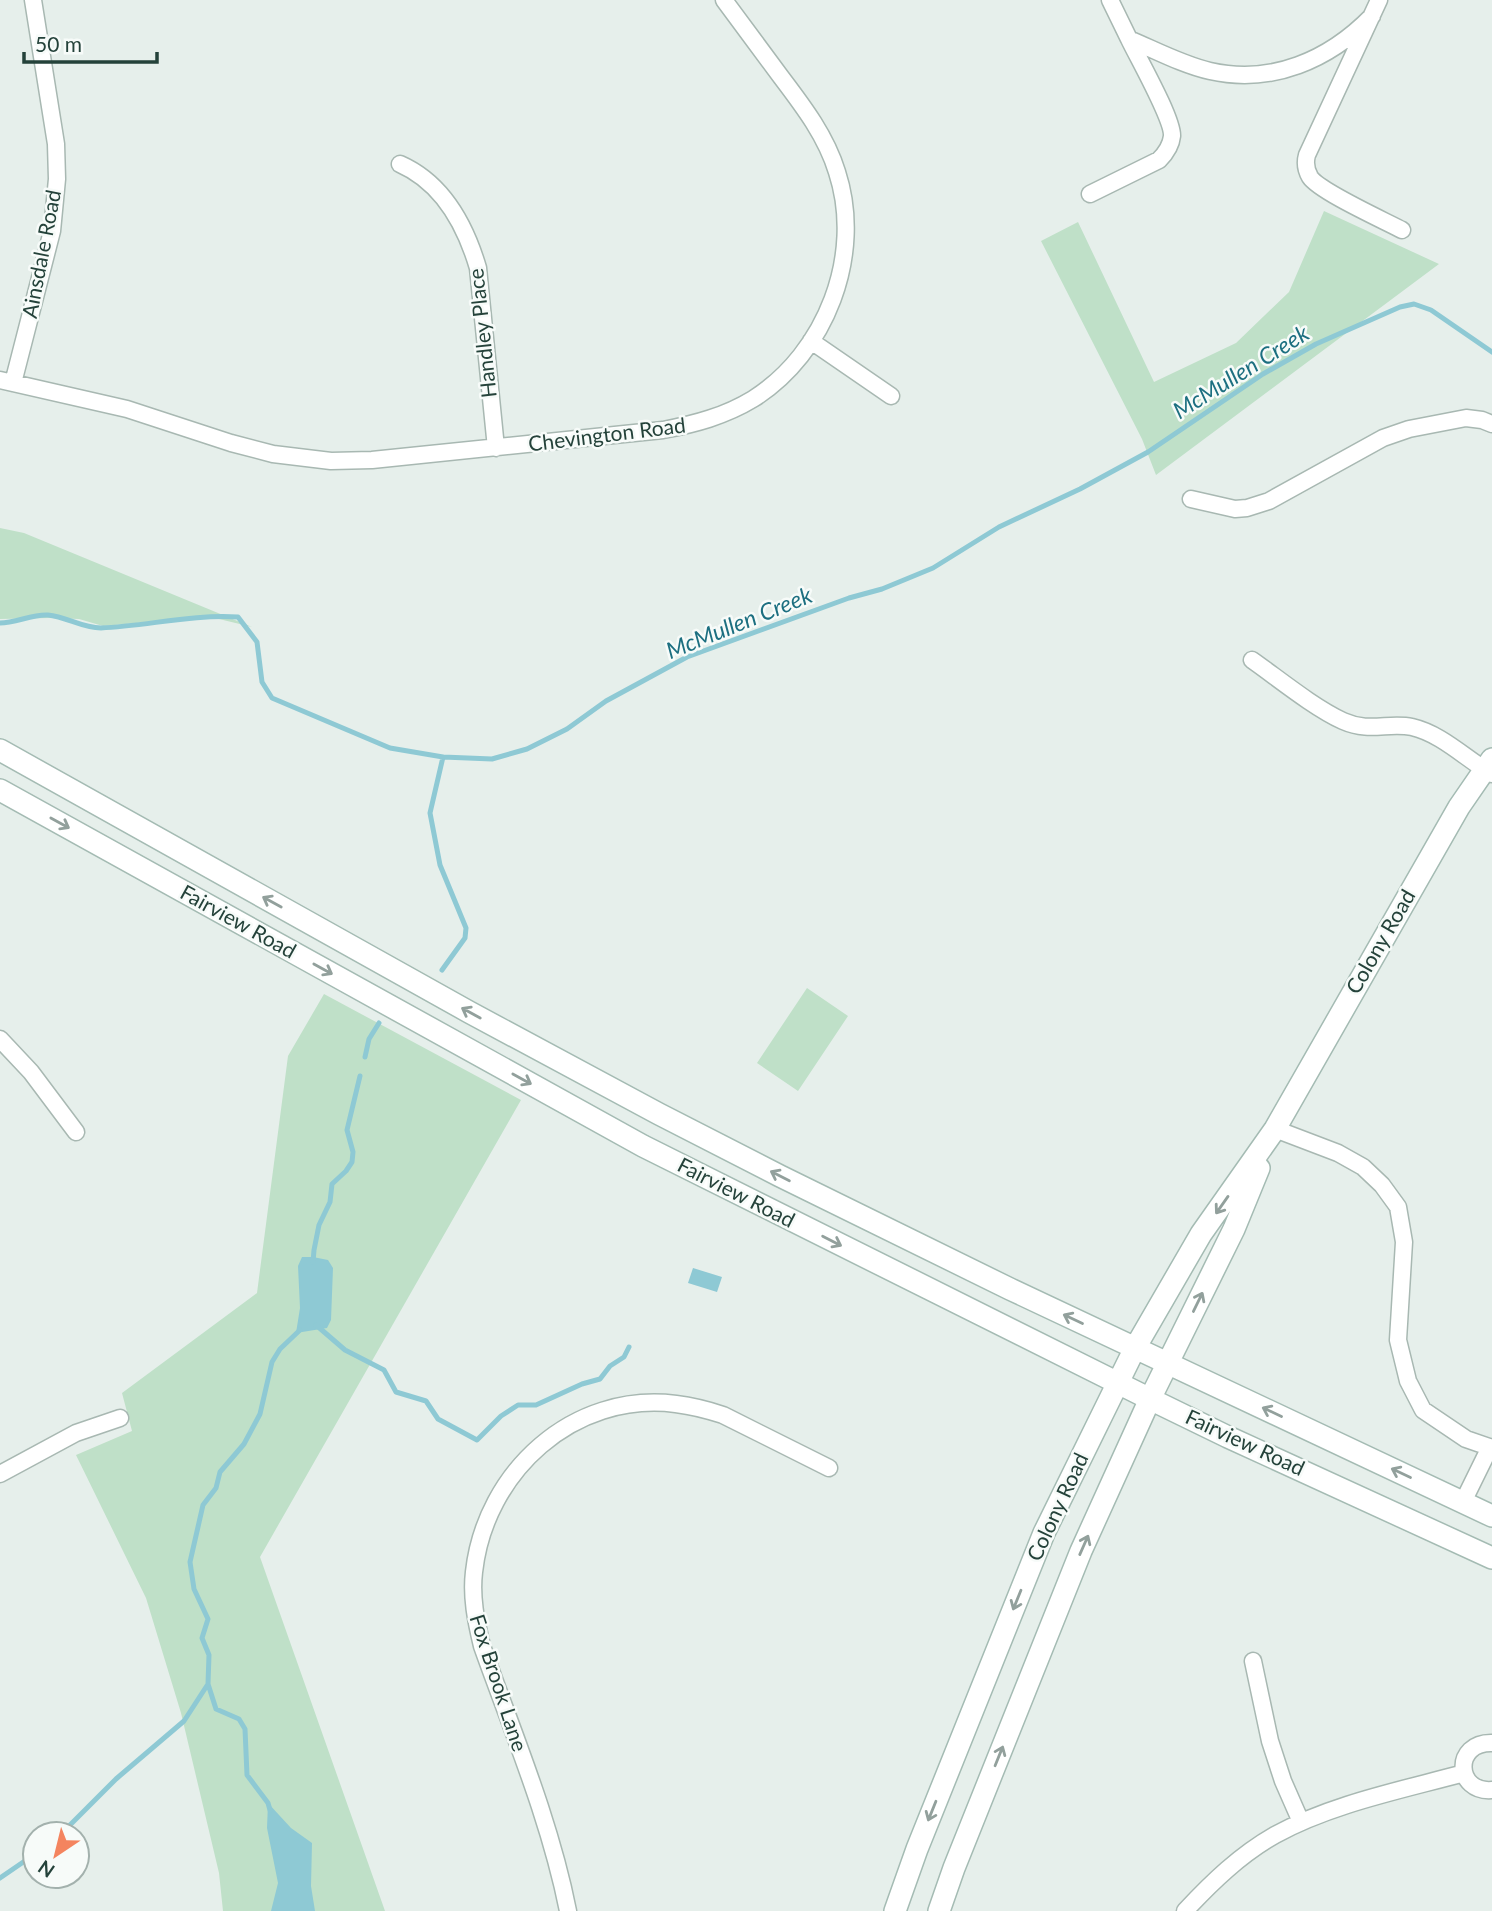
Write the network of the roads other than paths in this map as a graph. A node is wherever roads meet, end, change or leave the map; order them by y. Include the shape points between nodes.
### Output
1 (33, 0) edge
2 (724, 0) edge
3 (1110, 0) edge
4 (1379, 0) edge
5 (1372, 16) junction
6 (1129, 39) junction
7 (400, 164) dead end
8 (1090, 194) dead end
9 (1402, 230) dead end
10 (811, 341) junction
11 (7, 381) edge
12 (891, 396) dead end
13 (1492, 424) edge
14 (496, 448) junction
15 (1191, 499) dead end
16 (1252, 660) dead end
17 (0, 750) edge
18 (1490, 767) edge
19 (0, 790) edge
20 (0, 1039) edge
21 (1275, 1129) junction
22 (76, 1132) dead end
23 (1135, 1348) junction
24 (1168, 1363) junction
25 (1118, 1382) junction
26 (1150, 1399) junction
27 (120, 1418) dead end
28 (1491, 1448) edge
29 (829, 1468) dead end
30 (0, 1474) edge
31 (1463, 1502) junction
32 (1492, 1516) edge
33 (1492, 1558) edge
34 (1252, 1661) dead end
35 (1492, 1743) edge
36 (1464, 1773) junction
37 (1492, 1790) edge
38 (1301, 1822) junction
39 (568, 1911) edge
40 (895, 1911) edge
41 (939, 1911) edge
42 (1185, 1911) edge

1 - 11 street, Ainsdale Road via 56,144 57,178 51,231
2 - 10 street, Chevington Road via 808,113 838,172 845,226 842,268 830,308
3 - 6 street
4 - 5 street
5 - 6 street via 1333,49 1268,73 1209,71
5 - 9 street via 1305,162 1308,175 1321,188
6 - 8 street via 1170,121 1172,139 1159,160
7 - 14 street, Handley Place via 432,185 470,241 478,268
10 - 12 street
10 - 14 street, Chevington Road via 790,368 754,398 694,425
11 - 14 street, Chevington Road via 127,409 231,443 294,457 372,460
13 - 15 street via 1466,418 1409,429 1247,508
16 - 18 street via 1344,721 1367,728 1424,731
23 -> 17 main road, Fairview Road via 659,1114
18 - 21 main road, Colony Road via 1459,807
19 -> 25 main road, Fairview Road via 643,1146
20 - 22 street
21 -> 23 main road, Colony Road via 1201,1234
24 -> 21 main road, Colony Road via 1234,1229
21 - 28 street via 1363,1167 1398,1207 1404,1242 1398,1340 1408,1381 1423,1410 1466,1439
23 - 24 main road, Fairview Road
23 - 25 main road, Colony Road
24 - 26 main road, Colony Road
31 -> 24 main road, Fairview Road
25 - 26 main road, Fairview Road
25 -> 40 main road, Colony Road via 1044,1533
26 - 33 main road, Fairview Road
41 -> 26 main road, Colony Road via 1081,1551
27 - 30 street via 76,1433
28 - 31 street
29 - 39 street, Fox Brook Lane via 723,1415 675,1404 643,1404 583,1419 547,1440 524,1461 489,1512 473,1574 475,1615 546,1825
31 - 32 main road, Fairview Road
34 - 38 street via 1270,1741
35 - 36 street via 1472,1748 1463,1764
36 - 37 street via 1475,1788
36 - 38 street
38 - 42 street via 1237,1860

